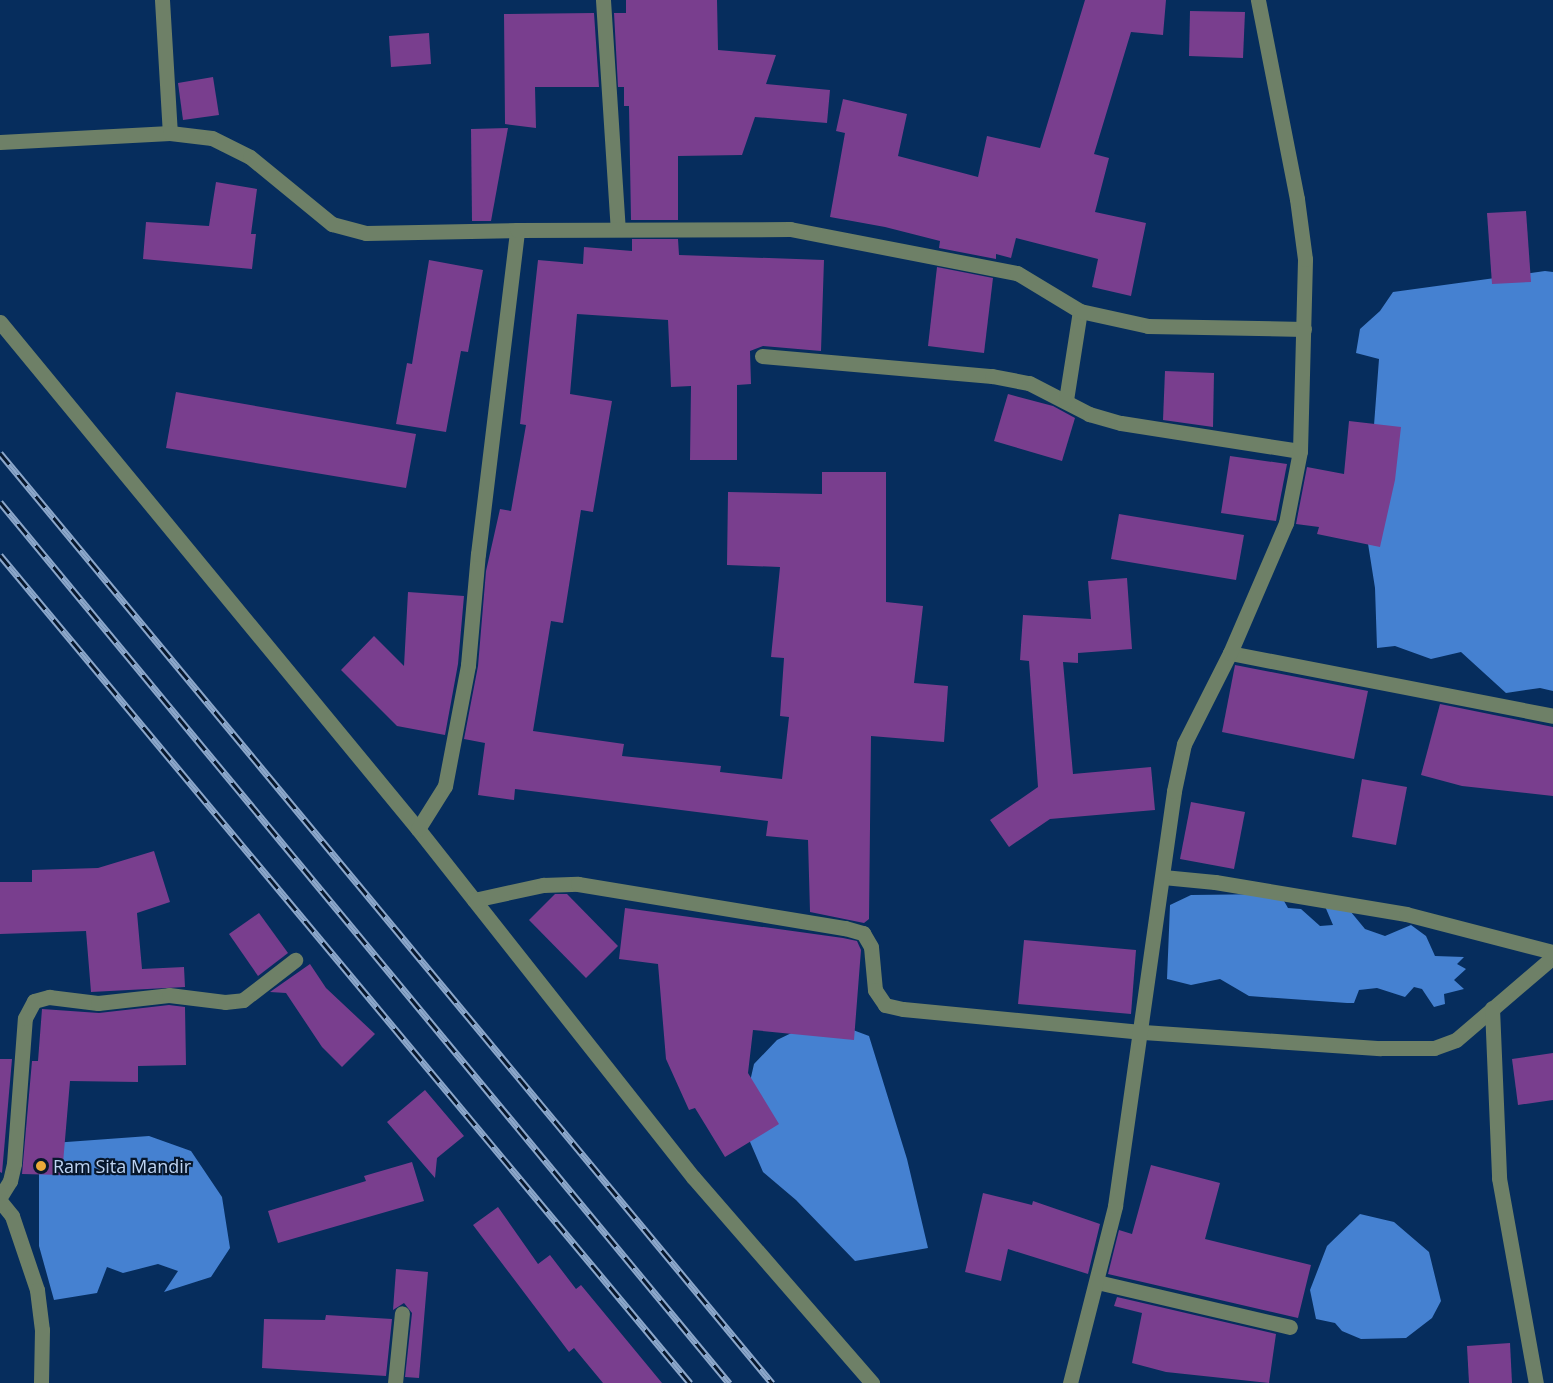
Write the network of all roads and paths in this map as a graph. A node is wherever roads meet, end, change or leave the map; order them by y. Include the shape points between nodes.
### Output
1 (162, 0) edge
2 (603, 0) edge
3 (1258, 0) edge
4 (170, 133) junction
5 (0, 142) edge
6 (618, 229) junction
7 (517, 230) junction
8 (1080, 311) junction
9 (0, 322) edge
10 (1304, 329) junction
11 (762, 356) dead end
12 (1066, 400) junction
13 (1300, 452) junction
14 (1230, 653) junction
15 (1553, 716) edge
16 (418, 829) junction
17 (1163, 877) junction
18 (474, 900) junction
19 (1553, 952) edge
20 (1553, 957) edge
21 (295, 960) dead end
22 (1492, 1008) junction
23 (1143, 1032) junction
24 (0, 1199) edge
25 (1097, 1282) junction
26 (402, 1313) dead end
27 (1290, 1327) dead end
28 (41, 1383) edge
29 (396, 1383) edge
30 (872, 1383) edge
31 (1070, 1383) edge
32 (1536, 1383) edge

1 - 4 street
2 - 6 street
3 - 10 street via 1297,199 1305,259
4 - 5 street
4 - 7 street via 212,138 250,157 332,224 366,233
6 - 7 street
6 - 8 street via 790,229 1017,273
7 - 16 street via 468,665 446,786
8 - 10 street via 1149,326
8 - 12 street
9 - 16 street
10 - 13 street
11 - 12 street via 992,376 1029,383
12 - 13 street via 1089,414 1121,423
13 - 14 street via 1286,524
14 - 15 street
14 - 17 street via 1184,744
16 - 18 street
17 - 19 street via 1406,914
17 - 23 street
18 - 23 street via 543,885 578,884 845,928 863,933 871,946 875,990 885,1005
18 - 30 street via 693,1178
20 - 22 street
21 - 24 street via 243,1000 225,1002 169,995 98,1003 49,997 34,1001 25,1018 14,1163
22 - 23 street via 1456,1040 1417,1050
22 - 32 street via 1499,1178
23 - 25 street via 1115,1206
24 - 28 street via 12,1216 38,1290
25 - 27 street
25 - 31 street
26 - 29 street

